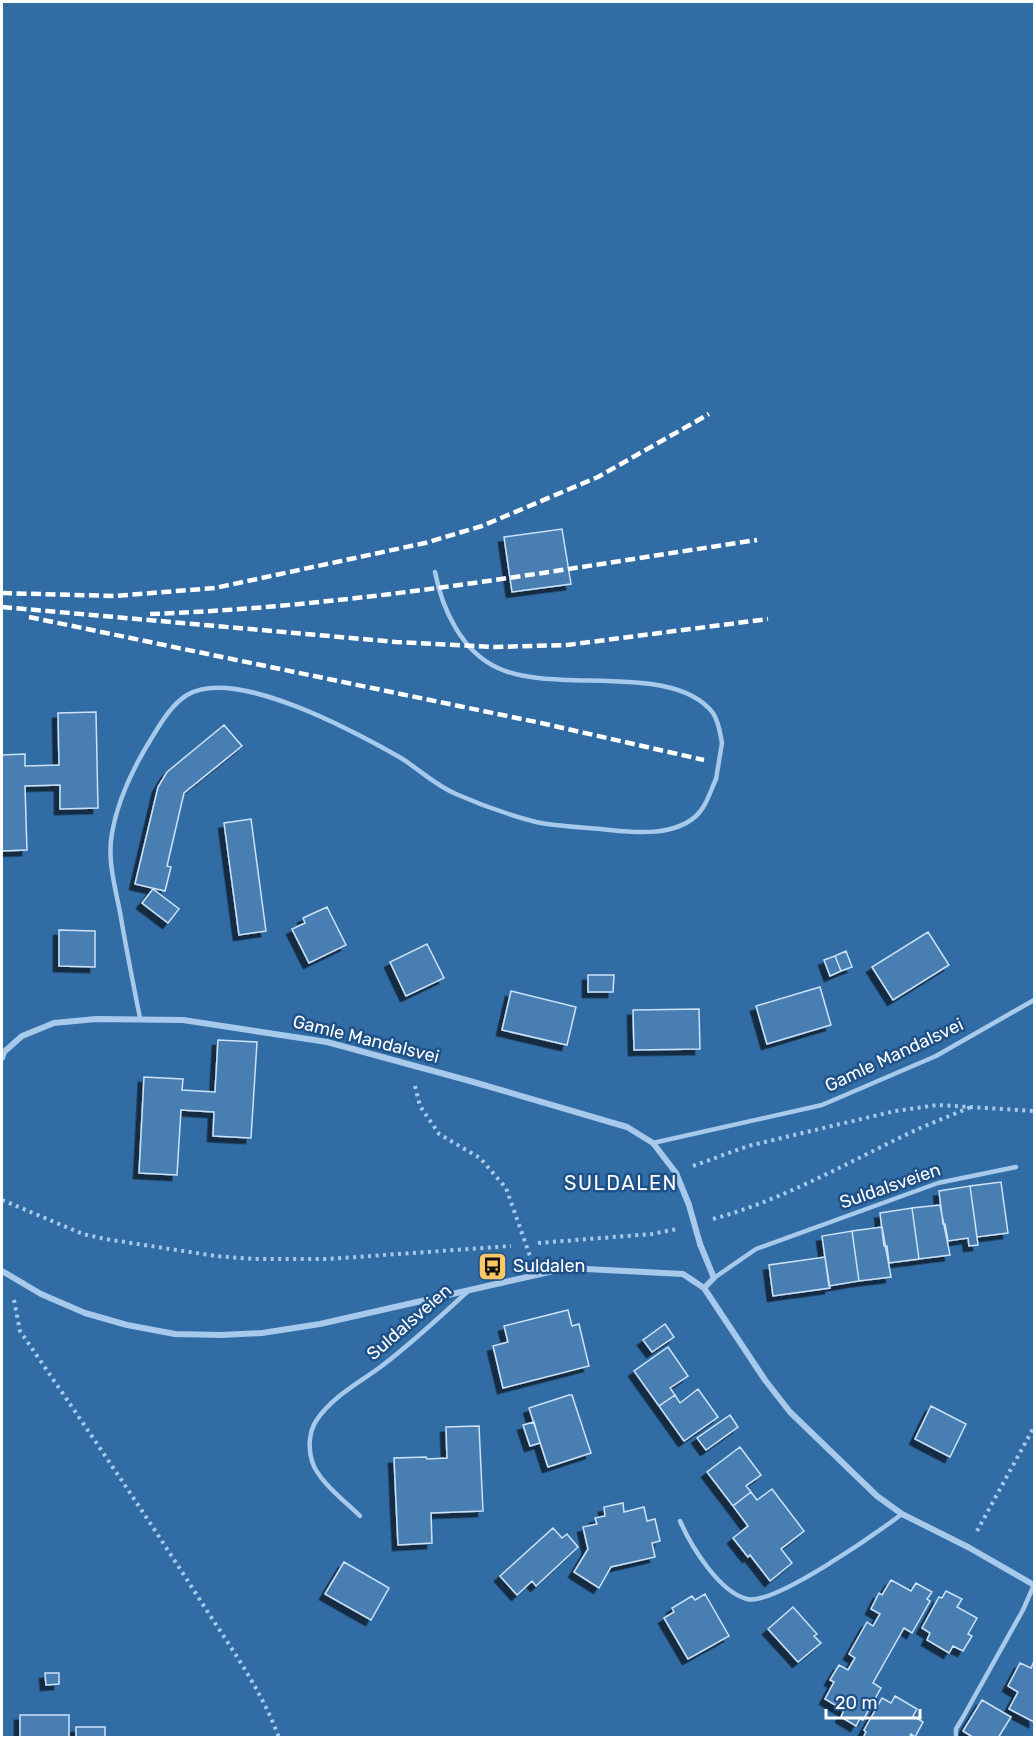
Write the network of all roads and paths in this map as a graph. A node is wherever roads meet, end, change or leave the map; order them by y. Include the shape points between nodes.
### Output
1 (435, 572) dead end
2 (1035, 1000) edge
3 (140, 1018) junction
4 (2, 1058) edge
5 (411, 1065) junction
6 (973, 1106) junction
7 (1035, 1111) edge
8 (653, 1143) junction
9 (1016, 1167) dead end
10 (676, 1173) junction
11 (2, 1200) edge
12 (707, 1221) dead end
13 (685, 1227) dead end
14 (538, 1243) dead end
15 (511, 1246) dead end
16 (2, 1271) edge
17 (537, 1274) junction
18 (9, 1276) junction
19 (714, 1278) junction
20 (704, 1288) junction
21 (469, 1290) junction
22 (1035, 1427) edge
23 (902, 1514) junction
24 (360, 1516) dead end
25 (680, 1521) dead end
26 (968, 1547) junction
27 (1035, 1585) edge
28 (279, 1737) edge
29 (956, 1737) edge

1 - 3 lane, bridge via 457,631 500,670 547,679 654,684 691,696 713,714 722,743 716,779 697,816 669,830 623,831 537,822 455,794 388,751 301,708 232,689 208,689 187,695 166,715 138,760 111,835 111,864
2 - 8 lane, Gamle Mandalsvei via 936,1056 822,1106
3 - 4 street, Gamle Mandalsvei via 54,1023 22,1036
3 - 5 street, Gamle Mandalsvei via 288,1035
5 - 8 street, Gamle Mandalsvei via 627,1127
5 - 17 path via 420,1106 439,1134 480,1158 506,1188
6 - 7 path
6 - 10 path via 938,1105 895,1111 748,1146
6 - 12 path via 791,1192
8 - 10 street, Gamle Mandalsvei
9 - 19 lane, Suldalsveien via 938,1183 756,1249
10 - 19 street, Gamle Mandalsvei, bridge
11 - 15 path via 83,1234 216,1256 328,1259
13 - 14 path via 652,1234
16 - 18 street
17 - 20 street, Suldalsveien via 567,1268 678,1273
17 - 21 street, Suldalsveien
18 - 21 street via 85,1313 175,1334 277,1331
18 - 28 path via 20,1331 250,1678
19 - 20 street
20 - 23 street, Suldalsveien via 790,1412 855,1476
21 - 24 lane, Suldalsveien via 423,1332 334,1401 315,1422 309,1440 312,1462 326,1483
22 - 26 path
23 - 25 lane via 869,1539 787,1588 762,1599 748,1600 717,1577 688,1539
23 - 26 street, Suldalsveien
26 - 27 street, Suldalsveien
27 - 29 lane via 956,1729

